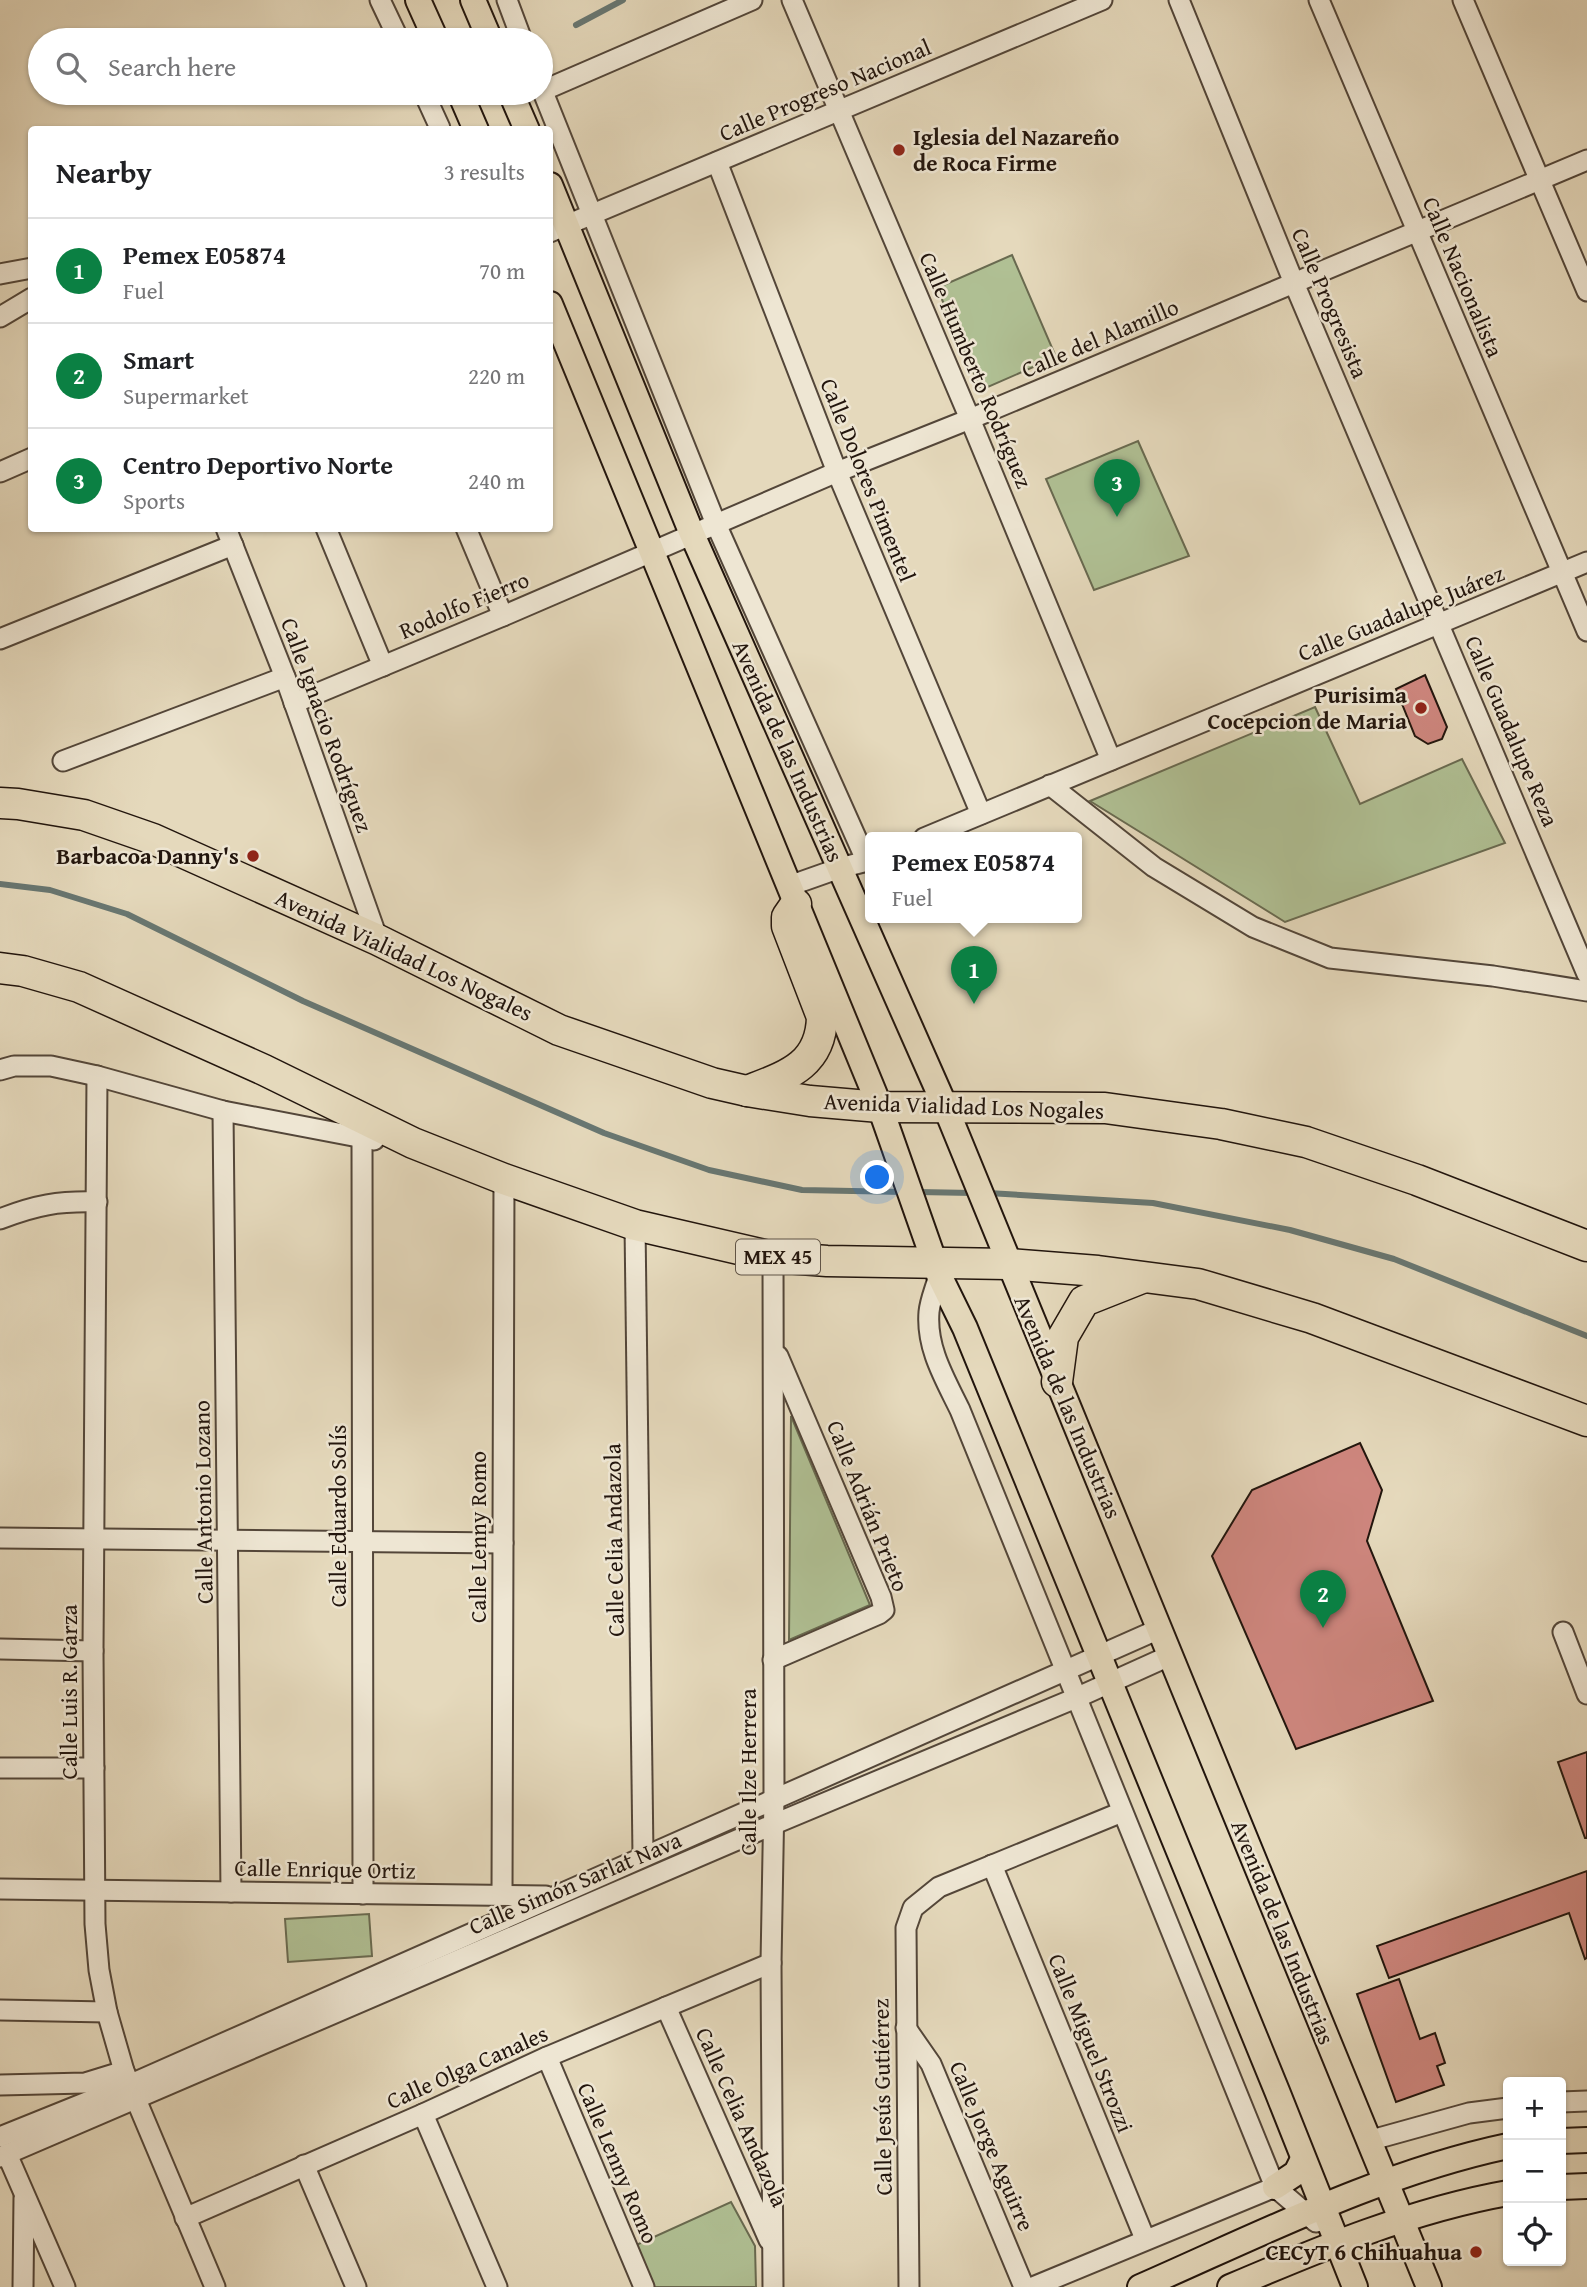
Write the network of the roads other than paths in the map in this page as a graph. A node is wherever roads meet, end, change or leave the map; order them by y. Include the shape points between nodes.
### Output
1 (380, 0) edge
2 (418, 0) edge
3 (473, 0) edge
4 (507, 0) edge
5 (752, 0) edge
6 (792, 0) edge
7 (1102, 0) edge
8 (1180, 0) edge
9 (1319, 0) edge
10 (1463, 0) edge
11 (393, 28) edge
12 (431, 28) edge
13 (484, 28) edge
14 (518, 28) edge
15 (553, 84) edge
16 (429, 105) edge
17 (465, 105) edge
18 (517, 105) edge
19 (548, 105) edge
20 (840, 111) junction
21 (473, 122) edge
22 (437, 126) edge
23 (453, 126) edge
24 (525, 126) edge
25 (1587, 160) edge
26 (717, 162) junction
27 (1540, 181) junction
28 (553, 202) edge
29 (591, 214) junction
30 (558, 229) edge
31 (1418, 232) junction
32 (28, 269) edge
33 (0, 274) edge
34 (1294, 283) junction
35 (1587, 291) edge
36 (28, 300) edge
37 (553, 311) edge
38 (0, 317) edge
39 (970, 419) junction
40 (28, 459) edge
41 (0, 472) edge
42 (837, 472) junction
43 (716, 524) junction
44 (328, 532) edge
45 (468, 532) edge
46 (692, 534) junction
47 (229, 537) edge
48 (652, 552) junction
49 (1587, 562) edge
50 (1562, 573) junction
51 (503, 616) junction
52 (1440, 623) junction
53 (1587, 631) edge
54 (0, 639) edge
55 (383, 666) junction
56 (285, 677) junction
57 (294, 703) junction
58 (1111, 760) junction
59 (62, 761) dead end
60 (1050, 785) junction
61 (0, 803) edge
62 (981, 814) junction
63 (938, 832) edge
64 (865, 852) edge
65 (865, 862) edge
66 (840, 868) junction
67 (793, 895) junction
68 (378, 940) junction
69 (0, 968) edge
70 (1587, 974) edge
71 (1587, 991) edge
72 (0, 1070) edge
73 (97, 1076) junction
74 (747, 1091) junction
75 (880, 1107) junction
76 (945, 1107) junction
77 (223, 1111) junction
78 (362, 1139) junction
79 (414, 1143) junction
80 (504, 1179) junction
81 (97, 1202) junction
82 (0, 1219) edge
83 (635, 1225) junction
84 (1587, 1246) edge
85 (773, 1257) junction
86 (1008, 1264) junction
87 (937, 1269) junction
88 (1145, 1277) junction
89 (774, 1347) junction
90 (1057, 1382) junction
91 (1587, 1421) edge
92 (0, 1538) edge
93 (94, 1539) junction
94 (228, 1540) junction
95 (362, 1541) junction
96 (503, 1543) junction
97 (1159, 1629) junction
98 (1563, 1632) dead end
99 (0, 1649) edge
100 (93, 1651) junction
101 (1098, 1654) junction
102 (1169, 1656) junction
103 (773, 1660) junction
104 (1064, 1670) junction
105 (1111, 1682) junction
106 (1587, 1693) edge
107 (1076, 1699) junction
108 (0, 1768) edge
109 (94, 1768) junction
110 (774, 1797) junction
111 (1122, 1812) junction
112 (772, 1825) junction
113 (642, 1856) junction
114 (992, 1865) junction
115 (0, 1889) edge
116 (95, 1891) junction
117 (231, 1892) junction
118 (363, 1894) junction
119 (502, 1895) junction
120 (554, 1896) junction
121 (771, 1963) junction
122 (666, 2007) junction
123 (0, 2010) edge
124 (107, 2011) junction
125 (906, 2028) junction
126 (547, 2057) junction
127 (0, 2085) edge
128 (130, 2085) junction
129 (1587, 2101) edge
130 (1566, 2102) edge
131 (1503, 2109) edge
132 (423, 2115) junction
133 (1587, 2140) edge
134 (1368, 2141) junction
135 (1566, 2141) edge
136 (1503, 2147) edge
137 (2, 2149) edge
138 (1303, 2159) junction
139 (304, 2165) junction
140 (1385, 2182) junction
141 (1587, 2186) edge
142 (1566, 2187) edge
143 (1275, 2188) junction
144 (24, 2190) junction
145 (1503, 2194) edge
146 (1315, 2211) junction
147 (185, 2218) junction
148 (1402, 2222) junction
149 (1145, 2239) junction
150 (1337, 2243) junction
151 (772, 2247) junction
152 (23, 2287) edge
153 (65, 2287) edge
154 (215, 2287) edge
155 (356, 2287) edge
156 (497, 2287) edge
157 (643, 2287) edge
158 (773, 2287) edge
159 (909, 2287) edge
160 (1024, 2287) edge
161 (1033, 2287) edge
162 (1140, 2287) edge
163 (1230, 2287) edge
164 (1355, 2287) edge
165 (1429, 2287) edge

1 - 11 street
2 - 12 main road
3 - 13 main road
4 - 14 street
5 - 15 street
6 - 20 street, Calle Humberto Rodríguez
7 - 20 street, Calle Progreso Nacional
8 - 34 street, Calle Progresista
9 - 31 street, Calle Nacionalista
10 - 27 street
16 - 22 street
17 - 21 main road
18 - 24 main road
19 - 29 street, Avenida de las Industrias
20 - 26 street, Calle Progreso Nacional
20 - 39 street, Calle Humberto Rodríguez
21 - 23 street
25 - 27 street, Calle del Alamillo
26 - 29 street, Calle Progreso Nacional
26 - 42 street, Calle Dolores Pimentel
27 - 31 street, Calle del Alamillo
27 - 35 street
28 - 30 main road, Avenida de las Industrias
29 - 30 street, Calle Progreso Nacional
29 - 43 street, Avenida de las Industrias
30 - 46 main road, Avenida de las Industrias
31 - 34 street, Calle del Alamillo
31 - 50 street, Calle Nacionalista
32 - 33 street
34 - 39 street, Calle del Alamillo
34 - 52 street, Calle Progresista
36 - 38 street
37 - 48 main road, Avenida de las Industrias
39 - 42 street, Calle del Alamillo
39 - 58 street, Calle Humberto Rodríguez
40 - 41 street
42 - 43 street, Calle del Alamillo
42 - 62 street, Calle Dolores Pimentel
43 - 46 street, Calle del Alamillo
43 - 64 street, Avenida de las Industrias
44 - 55 street
45 - 51 street
46 - 48 street
46 - 66 main road, Avenida de las Industrias
47 - 54 street
47 - 56 street, Calle Ignacio Rodríguez
48 - 51 street, Rodolfo Fierro
48 - 67 main road, Avenida de las Industrias
49 - 50 street, Calle Guadalupe Juárez
50 - 52 street, Calle Guadalupe Juárez
50 - 53 street, Calle Nacionalista
51 - 55 street, Rodolfo Fierro
52 - 58 street, Calle Guadalupe Juárez
52 - 70 street, Calle Guadalupe Reza
55 - 57 street, Rodolfo Fierro
56 - 57 street, Calle Ignacio Rodríguez
56 - 59 street
57 - 68 street, Calle Ignacio Rodríguez
58 - 60 street, Calle Guadalupe Juárez
60 - 62 street, Calle Guadalupe Juárez
60 - 71 street via 1154,867 1253,927 1330,958
61 - 68 highway, Avenida Vialidad Los Nogales via 84,815 153,839
62 - 63 street, Calle Guadalupe Juárez
65 - 66 street
66 - 67 street
66 - 76 main road, Avenida de las Industrias
67 - 74 highway via 787,926 822,1017 822,1030 816,1049 788,1076
67 - 75 main road, Avenida de las Industrias
68 - 74 highway, Avenida Vialidad Los Nogales via 559,1030
69 - 79 highway, MEX 45 via 79,987
72 - 73 street via 51,1066
73 - 77 street
73 - 81 street, Calle Luis R. Garza
74 - 75 highway, Avenida Vialidad Los Nogales
75 - 76 highway, Avenida Vialidad Los Nogales
75 - 87 main road, Avenida de las Industrias
76 - 84 highway, Avenida Vialidad Los Nogales via 1105,1108 1221,1124 1306,1142
76 - 86 main road, Avenida de las Industrias
77 - 78 street
77 - 94 street, Calle Antonio Lozano
78 - 79 street
78 - 95 street, Calle Eduardo Solís
79 - 80 highway, MEX 45
80 - 83 highway, MEX 45
80 - 96 street, Calle Lenny Romo
81 - 82 street via 54,1203
81 - 93 street, Calle Luis R. Garza
83 - 85 highway, MEX 45
83 - 113 street, Calle Celia Andazola
85 - 87 highway, MEX 45
85 - 89 street, Calle Ilze Herrera
86 - 87 highway, MEX 45
86 - 88 highway, MEX 45
86 - 90 main road, Avenida de las Industrias
87 - 101 main road, Avenida de las Industrias
87 - 104 street, Avenida de las Industrias via 929,1311 935,1356
88 - 90 highway via 1084,1301 1063,1337
88 - 91 highway, MEX 45 via 1198,1284 1311,1318
89 - 103 street, Calle Ilze Herrera
89 - 103 street, Calle Adrián Prieto via 884,1610
90 - 97 main road, Avenida de las Industrias
92 - 93 street
93 - 94 street
93 - 100 street, Calle Luis R. Garza
94 - 95 street
94 - 117 street, Calle Antonio Lozano
95 - 96 street
95 - 118 street, Calle Eduardo Solís
96 - 119 street, Calle Lenny Romo
97 - 101 street, Calle Simón Sarlat Nava
97 - 102 main road, Avenida de las Industrias
98 - 106 street
99 - 100 street
100 - 109 street, Calle Luis R. Garza
101 - 104 street, Calle Simón Sarlat Nava
101 - 105 main road, Avenida de las Industrias
102 - 105 street, Calle Simón Sarlat Nava
102 - 134 main road, Avenida de las Industrias
103 - 110 street, Calle Ilze Herrera
104 - 107 street, Avenida de las Industrias
104 - 110 street, Calle Simón Sarlat Nava
105 - 107 street, Calle Simón Sarlat Nava
105 - 138 main road, Avenida de las Industrias
107 - 111 street, Avenida de las Industrias
107 - 112 street, Calle Simón Sarlat Nava
108 - 109 street
109 - 116 street, Calle Luis R. Garza
110 - 112 street, Calle Ilze Herrera
110 - 113 street, Calle Simón Sarlat Nava
111 - 114 street
111 - 143 street, Avenida de las Industrias
112 - 121 street, Calle Ilze Herrera
112 - 128 street, Calle Simón Sarlat Nava
113 - 120 street, Calle Simón Sarlat Nava
114 - 125 street, Calle Jesús Gutiérrez via 939,1887 912,1908 905,1928
114 - 149 street, Calle Miguel Strozzi
115 - 116 street, Calle Enrique Ortiz
116 - 117 street, Calle Enrique Ortiz
116 - 124 street, Calle Luis R. Garza via 99,1970
117 - 118 street, Calle Enrique Ortiz
118 - 119 street, Calle Enrique Ortiz
119 - 120 street, Calle Enrique Ortiz
120 - 128 street, Calle Simón Sarlat Nava
121 - 122 street, Calle Olga Canales
121 - 151 street, Calle Ilze Herrera
122 - 126 street, Calle Olga Canales
122 - 151 street, Calle Celia Andazola
123 - 124 street
124 - 128 street, Calle Luis R. Garza
125 - 159 street, Calle Jesús Gutiérrez
125 - 160 street, Calle Jorge Aguirre via 931,2064
126 - 132 street, Calle Olga Canales
126 - 157 street, Calle Lenny Romo
127 - 128 street
128 - 137 street, Calle Simón Sarlat Nava
128 - 147 street, Calle Luis R. Garza
129 - 130 street
131 - 134 street via 1469,2113
132 - 139 street, Calle Olga Canales
132 - 156 street
133 - 135 main road
134 - 140 main road, Avenida de las Industrias
136 - 140 main road
137 - 144 street
138 - 143 main road via 1296,2174
138 - 146 main road, Avenida de las Industrias
139 - 147 street, Calle Olga Canales
139 - 155 street
140 - 146 main road
140 - 148 main road, Avenida de las Industrias
141 - 142 main road
143 - 146 street, Avenida de las Industrias
143 - 149 street
144 - 152 street
144 - 153 street
145 - 148 main road
146 - 150 main road, Avenida de las Industrias
146 - 162 main road
147 - 154 street, Calle Luis R. Garza
148 - 150 main road
148 - 165 main road, Avenida de las Industrias
149 - 161 street
150 - 163 main road
150 - 164 main road, Avenida de las Industrias
151 - 158 street, Calle Ilze Herrera

